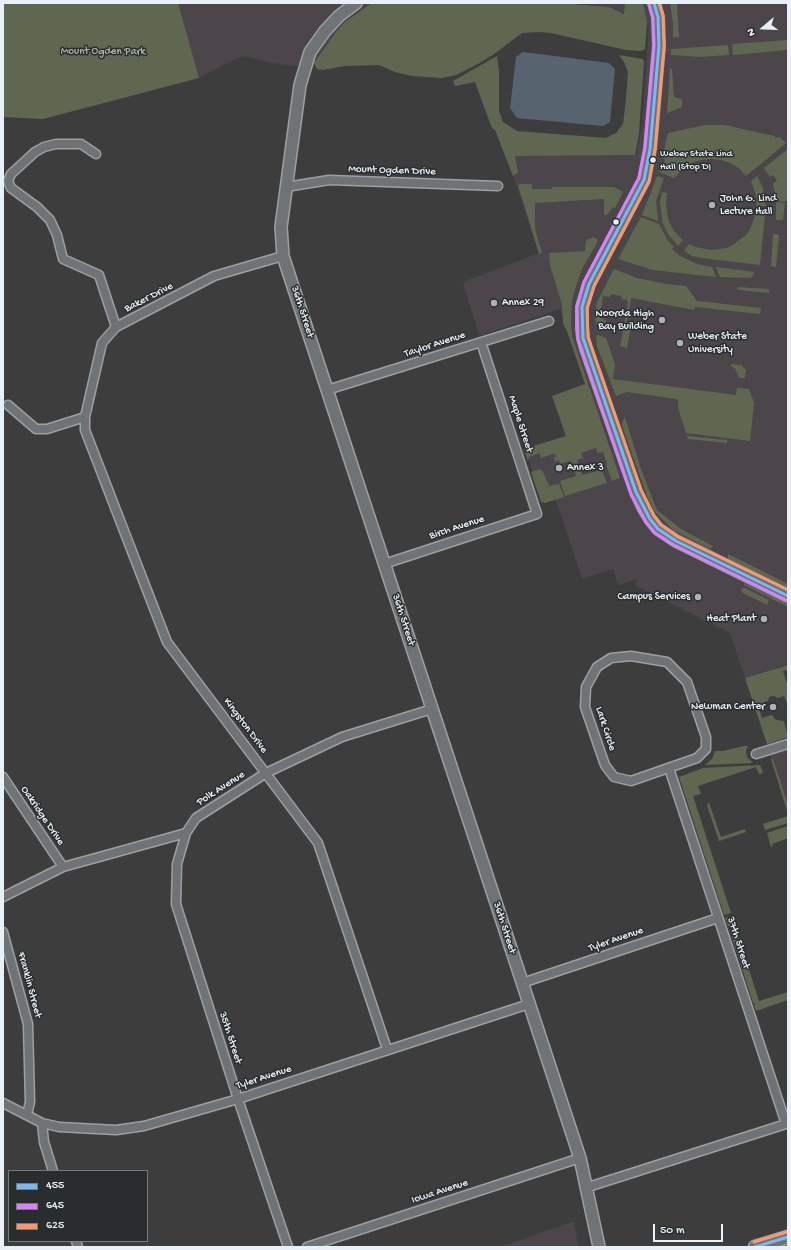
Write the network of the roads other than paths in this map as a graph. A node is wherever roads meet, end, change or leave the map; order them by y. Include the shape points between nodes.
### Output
1 (356, 3) edge
2 (654, 3) edge
3 (96, 154) dead end
4 (498, 186) dead end
5 (286, 187) junction
6 (283, 256) junction
7 (549, 321) dead end
8 (116, 327) junction
9 (481, 342) junction
10 (327, 390) junction
11 (8, 405) dead end
12 (85, 417) junction
13 (537, 514) joint
14 (384, 564) junction
15 (788, 596) edge
16 (432, 709) junction
17 (788, 744) edge
18 (756, 754) dead end
19 (669, 768) junction
20 (266, 773) junction
21 (3, 777) edge
22 (186, 833) junction
23 (63, 867) junction
24 (3, 897) edge
25 (718, 918) junction
26 (3, 932) edge
27 (522, 983) junction
28 (529, 1004) junction
29 (387, 1049) junction
30 (238, 1099) junction
31 (3, 1103) edge
32 (27, 1115) junction
33 (42, 1123) junction
34 (580, 1158) junction
35 (53, 1170) edge
36 (585, 1188) junction
37 (788, 1237) edge
38 (288, 1247) edge
39 (307, 1247) edge
40 (599, 1247) edge
41 (755, 1247) edge

1 - 5 street, 36th Street via 338,16 310,52 300,85
2 - 15 street via 658,17 658,46 650,149 644,180 592,277 582,307 583,338 636,492 650,519 658,529 676,541
3 - 8 street via 81,144 56,144 44,147 11,174 8,181 10,188 37,207 50,220 63,259 99,275
4 - 5 street, Mount Ogden Drive via 329,180
5 - 6 street, 36th Street via 281,227
6 - 8 street, Baker Drive via 214,276
6 - 10 street, 36th Street
7 - 9 street, Taylor Avenue
8 - 12 street, Baker Drive via 102,342
9 - 10 street, Taylor Avenue
9 - 13 street, Maple Street
10 - 14 street, 36th Street
11 - 12 street via 36,429 47,429
12 - 20 street, Kingston Drive via 85,430 167,642
13 - 14 street, Birch Avenue
14 - 16 street, 36th Street
16 - 20 street, Polk Avenue via 342,737
16 - 27 street, 36th Street
17 - 18 street
19 - 19 street, Lark Circle via 697,758 706,749 706,737 687,682 667,662 631,656 611,658 597,666 586,686 586,707 605,765 614,777 631,781
19 - 25 street, 37th Street
20 - 22 street, Polk Avenue via 196,818
20 - 29 street, Kingston Drive via 318,843
21 - 23 street, Oakridge Drive
22 - 23 street
22 - 30 street, 35th Street via 177,864 176,904
23 - 24 street
25 - 27 street, Tyler Avenue
25 - 36 street, 37th Street via 786,1124
26 - 32 street, Franklin Street via 28,1024 30,1102
27 - 28 street, 36th Street
28 - 29 street, Tyler Avenue
28 - 34 street, 36th Street
29 - 30 street, Tyler Avenue
30 - 33 street, Tyler Avenue via 144,1126 116,1130 59,1127
30 - 38 street, 35th Street
31 - 32 street, Tyler Avenue
32 - 33 street, Tyler Avenue
33 - 35 street via 44,1142
34 - 36 street, 36th Street
34 - 39 street, Iowa Avenue
36 - 40 street, 36th Street
37 - 41 main road

